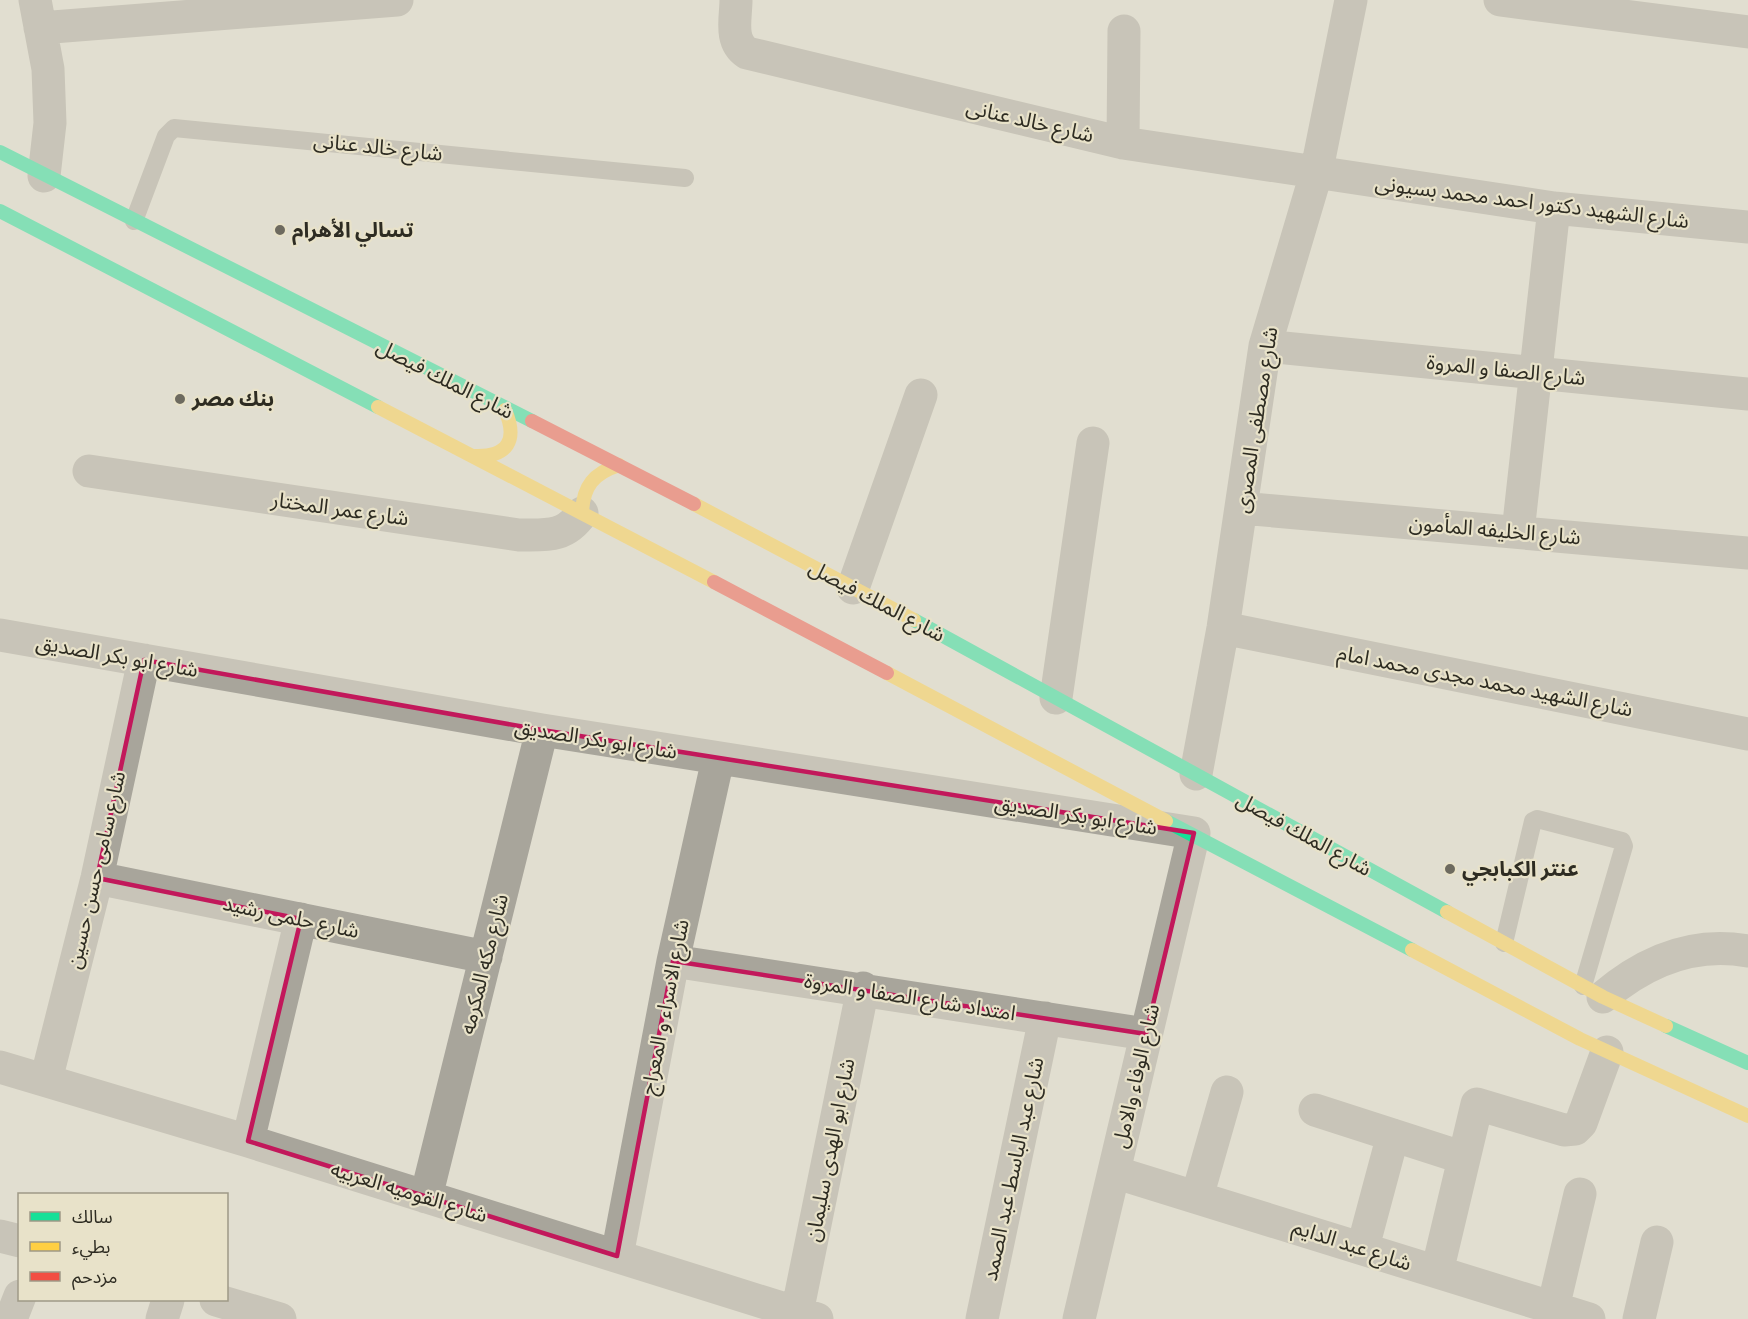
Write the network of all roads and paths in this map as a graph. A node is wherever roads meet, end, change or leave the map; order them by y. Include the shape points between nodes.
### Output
1 (387, 0) edge
2 (736, 0) edge
3 (1351, 0) edge
4 (1500, 0) edge
5 (38, 14) edge
6 (1124, 31) dead end
7 (1748, 32) edge
8 (1123, 143) junction
9 (0, 152) edge
10 (1316, 174) junction
11 (44, 176) junction
12 (685, 178) dead end
13 (1554, 208) junction
14 (0, 211) edge
15 (134, 222) junction
16 (1748, 227) edge
17 (1265, 346) junction
18 (1536, 374) junction
19 (1748, 394) edge
20 (921, 395) dead end
21 (505, 410) junction
22 (1093, 443) dead end
23 (475, 456) junction
24 (619, 465) junction
25 (89, 471) dead end
26 (1241, 508) junction
27 (582, 513) junction
28 (1518, 532) junction
29 (1748, 553) edge
30 (853, 588) junction
31 (1223, 628) junction
32 (0, 635) edge
33 (144, 660) junction
34 (1056, 698) junction
35 (542, 730) junction
36 (1748, 734) edge
37 (718, 759) junction
38 (1196, 774) junction
39 (1194, 833) junction
40 (97, 878) junction
41 (301, 919) junction
42 (1504, 943) junction
43 (1748, 951) edge
44 (486, 957) junction
45 (673, 961) junction
46 (863, 988) junction
47 (1593, 992) junction
48 (1044, 1018) junction
49 (1146, 1034) junction
50 (1607, 1052) junction
51 (1748, 1063) edge
52 (0, 1067) edge
53 (46, 1080) junction
54 (1227, 1092) dead end
55 (1315, 1110) dead end
56 (1748, 1116) edge
57 (1393, 1135) junction
58 (248, 1141) junction
59 (1464, 1158) junction
60 (1114, 1172) junction
61 (1580, 1194) dead end
62 (426, 1197) junction
63 (1197, 1197) junction
64 (0, 1236) edge
65 (18, 1241) edge
66 (1657, 1242) dead end
67 (1363, 1247) junction
68 (617, 1256) junction
69 (1437, 1272) junction
70 (18, 1301) edge
71 (167, 1301) edge
72 (222, 1301) edge
73 (1553, 1308) junction
74 (807, 1316) edge
75 (10, 1319) edge
76 (162, 1319) edge
77 (280, 1319) edge
78 (982, 1319) edge
79 (1079, 1319) edge
80 (1589, 1319) edge
81 (1639, 1319) edge

1 - 5 street
2 - 8 street, شارع خالد عنانى via 735,36 747,53
3 - 10 street, شارع مصطفى المصرى
4 - 7 street
5 - 11 street via 48,69 50,112
6 - 8 street
8 - 10 street, شارع خالد عنانى
9 - 11 main road, شارع الملك فيصل
10 - 13 street, شارع الشهيد دكتور احمد محمد بسيونى
10 - 17 street, شارع مصطفى المصرى
11 - 15 main road, شارع الملك فيصل
12 - 15 lane, شارع خالد عنانى via 174,128 166,136
13 - 16 street, شارع الشهيد دكتور احمد محمد بسيونى
13 - 18 street
14 - 23 main road
15 - 21 main road, شارع الملك فيصل
17 - 18 street, شارع الصفا و المروة
17 - 26 street, شارع مصطفى المصرى
18 - 19 street, شارع الصفا و المروة
18 - 28 street
20 - 30 street
21 - 23 main road via 513,434 508,445 493,456
21 - 24 main road, شارع الملك فيصل
22 - 34 street
23 - 27 main road
24 - 27 main road via 602,469 589,480 581,496
24 - 30 main road, شارع الملك فيصل
25 - 27 street, شارع عمر المختار via 519,535 563,531
26 - 28 street, شارع الخليفه المأمون
26 - 31 street, شارع مصطفى المصرى
27 - 39 main road
28 - 29 street, شارع الخليفه المأمون
30 - 34 main road, شارع الملك فيصل
31 - 36 street, شارع الشهيد محمد مجدى محمد امام
31 - 38 street, شارع مصطفى المصرى
32 - 33 street, شارع ابو بكر الصديق
33 - 35 street, شارع ابو بكر الصديق
33 - 40 street, شارع سامى حسن حسين
34 - 38 main road, شارع الملك فيصل
35 - 37 street, شارع ابو بكر الصديق
35 - 44 street, شارع مكه المكرمه
37 - 39 street, شارع ابو بكر الصديق
37 - 45 street, شارع الاسراء و المعراج
38 - 42 main road, شارع الملك فيصل
39 - 49 street, شارع الوفاء والامل
39 - 50 main road
40 - 41 street, شارع حلمى رشيد
40 - 53 street, شارع سامى حسن حسين
41 - 44 street, شارع حلمى رشيد
41 - 58 street
42 - 47 main road, شارع الملك فيصل
42 - 47 lane via 1533,821 1622,841
43 - 47 street via 1699,950 1660,959
44 - 62 street, شارع مكه المكرمه
45 - 46 street, امتداد شارع الصفا و المروة
45 - 68 street, شارع الاسراء و المعراج
46 - 48 street, امتداد شارع الصفا و المروة
46 - 74 street, شارع ابو الهدى سليمان
47 - 51 main road, شارع الملك فيصل
48 - 49 street, امتداد شارع الصفا و المروة
48 - 78 street, شارع عبد الباسط عبد الصمد
49 - 60 street, شارع الوفاء والامل
50 - 56 main road
50 - 59 street via 1581,1124 1575,1129 1564,1130 1476,1104
52 - 53 street, شارع القوميه العربيه
53 - 58 street, شارع القوميه العربيه
54 - 63 street
55 - 57 street
57 - 59 street
57 - 67 street
58 - 62 street, شارع القوميه العربيه
59 - 69 street
60 - 63 street, شارع عبد الدايم
60 - 79 street, شارع الوفاء والامل
61 - 73 street
62 - 68 street, شارع القوميه العربيه
63 - 67 street, شارع عبد الدايم
64 - 65 street
66 - 81 street
67 - 69 street, شارع عبد الدايم
68 - 74 street, شارع القوميه العربيه
69 - 73 street, شارع عبد الدايم
70 - 75 street
71 - 76 street
72 - 77 street
73 - 80 street, شارع عبد الدايم

